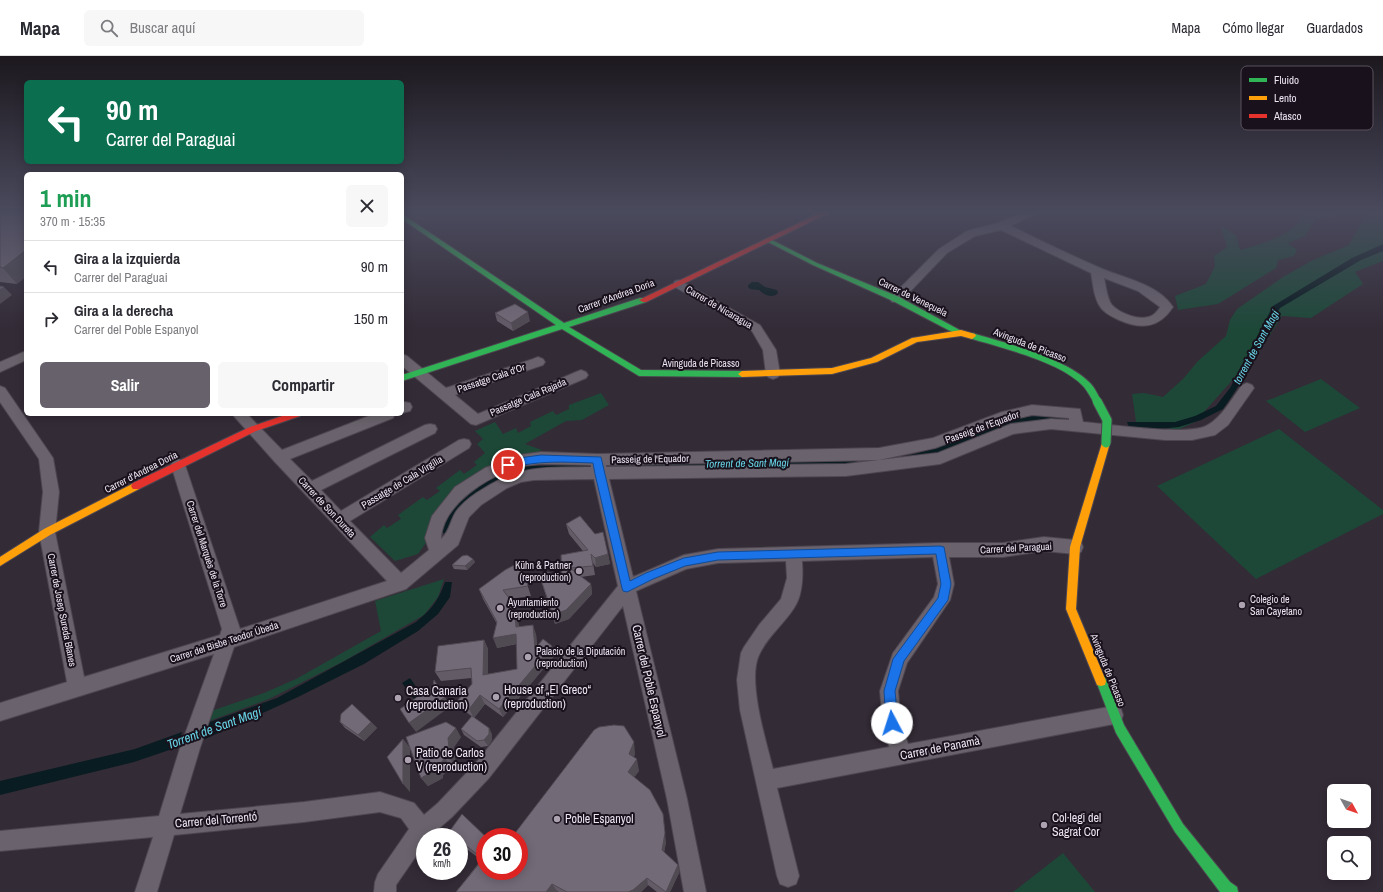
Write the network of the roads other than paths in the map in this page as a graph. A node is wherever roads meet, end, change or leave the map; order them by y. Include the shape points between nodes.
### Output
1 (453, 251) edge
2 (746, 251) edge
3 (790, 251) edge
4 (943, 251) edge
5 (1054, 251) edge
6 (1096, 271) junction
7 (679, 284) junction
8 (896, 299) junction
9 (564, 327) junction
10 (961, 333) junction
11 (24, 356) edge
12 (404, 361) edge
13 (2, 362) edge
14 (538, 362) dead end
15 (418, 372) junction
16 (773, 374) junction
17 (581, 375) dead end
18 (404, 377) edge
19 (1247, 388) dead end
20 (0, 391) edge
21 (444, 394) junction
22 (241, 416) edge
23 (291, 416) edge
24 (383, 416) edge
25 (254, 429) junction
26 (430, 429) dead end
27 (464, 444) dead end
28 (279, 456) junction
29 (178, 465) junction
30 (598, 467) junction
31 (310, 489) junction
32 (339, 520) junction
33 (47, 532) junction
34 (1074, 547) junction
35 (940, 550) junction
36 (439, 551) junction
37 (794, 554) junction
38 (0, 562) edge
39 (400, 584) junction
40 (627, 588) junction
41 (225, 642) junction
42 (78, 688) junction
43 (0, 712) edge
44 (1114, 715) junction
45 (901, 755) junction
46 (766, 780) junction
47 (166, 825) junction
48 (421, 828) edge
49 (423, 828) edge
50 (416, 838) edge
51 (0, 841) edge
52 (788, 876) dead end
53 (146, 892) edge
54 (385, 892) edge
55 (695, 892) edge
56 (1232, 892) edge

1 - 9 street, Avinguda de Picasso
2 - 7 street, Carrer d'Andrea Doria
3 - 8 street, Carrer de Veneçuela
4 - 8 street
5 - 6 street
6 - 6 street via 1106,306 1114,313 1134,322 1143,322 1154,320 1167,307 1160,298 1134,284
7 - 9 street, Carrer d'Andrea Doria via 639,302
7 - 16 street, Carrer de Nicaragua via 756,328 772,352
8 - 10 street, Carrer de Veneçuela
9 - 15 street, Carrer d'Andrea Doria
9 - 16 street, Avinguda de Picasso via 639,374
10 - 16 street, Avinguda de Picasso via 915,340 874,360 832,370
10 - 34 street, Avinguda de Picasso, bridge via 1012,348 1066,370 1087,385 1097,401 1107,420 1106,443
11 - 13 street
12 - 15 street
14 - 21 street, Passatge Cala d'Or
15 - 18 street, Carrer d'Andrea Doria
15 - 21 street
17 - 21 street, Passatge Cala Rajada via 476,420
19 - 30 street, Passeig de l'Equador via 1223,421 1210,431 1192,435 1165,435 1051,424 1011,429 940,458 846,470 783,463
20 - 33 street, Carrer de Josep Sureda Blanes via 46,458 51,492
22 - 25 street, Carrer de Son Dureta
23 - 25 street, Carrer d'Andrea Doria
24 - 28 street
25 - 28 street, Carrer de Son Dureta
25 - 29 street, Carrer d'Andrea Doria
26 - 31 street
27 - 32 street, Passatge de Cala Virgília
28 - 31 street, Carrer de Son Dureta
29 - 33 street, Carrer d'Andrea Doria
29 - 41 street, Carrer del Marquès de la Torre via 231,629
30 - 36 street, Passeig de l'Equador via 534,474 502,484 463,513 452,540
30 - 36 street, Passeig de l'Equador via 541,458 519,461 490,472 460,491 440,516 433,538
30 - 40 street, Carrer del Poble Espanyol
31 - 32 street, Carrer de Son Dureta
32 - 39 street, Carrer de Son Dureta
33 - 38 street, Carrer d'Andrea Doria
33 - 42 street, Carrer de Josep Sureda Blanes
34 - 35 street, Carrer del Paraguai via 1044,544 1003,550
34 - 44 street, Avinguda de Picasso via 1071,608
35 - 37 street, Carrer del Paraguai
35 - 45 street via 946,584 942,600 899,659 889,691 892,723
36 - 39 street, Carrer del Bisbe Teodor Úbeda
37 - 40 street, Carrer del Paraguai via 718,556 684,562
37 - 46 street via 795,578 788,603 750,653 746,680 749,710
39 - 41 street, Carrer del Bisbe Teodor Úbeda
40 - 49 street via 482,771 445,810
40 - 55 street, Carrer del Poble Espanyol via 677,799
41 - 42 street, Carrer del Bisbe Teodor Úbeda
41 - 47 street, Carrer del Marquès de la Torre
42 - 43 street, Carrer del Bisbe Teodor Úbeda
44 - 45 street, Carrer de Panamà
44 - 56 street, Avinguda de Picasso via 1179,828 1225,887
45 - 46 street, Carrer de Panamà
46 - 52 street
47 - 48 street, Carrer del Torrentó via 380,802 407,810
47 - 51 street, Carrer del Torrentó
47 - 53 street, Carrer del Marquès de la Torre
50 - 54 street via 386,882

